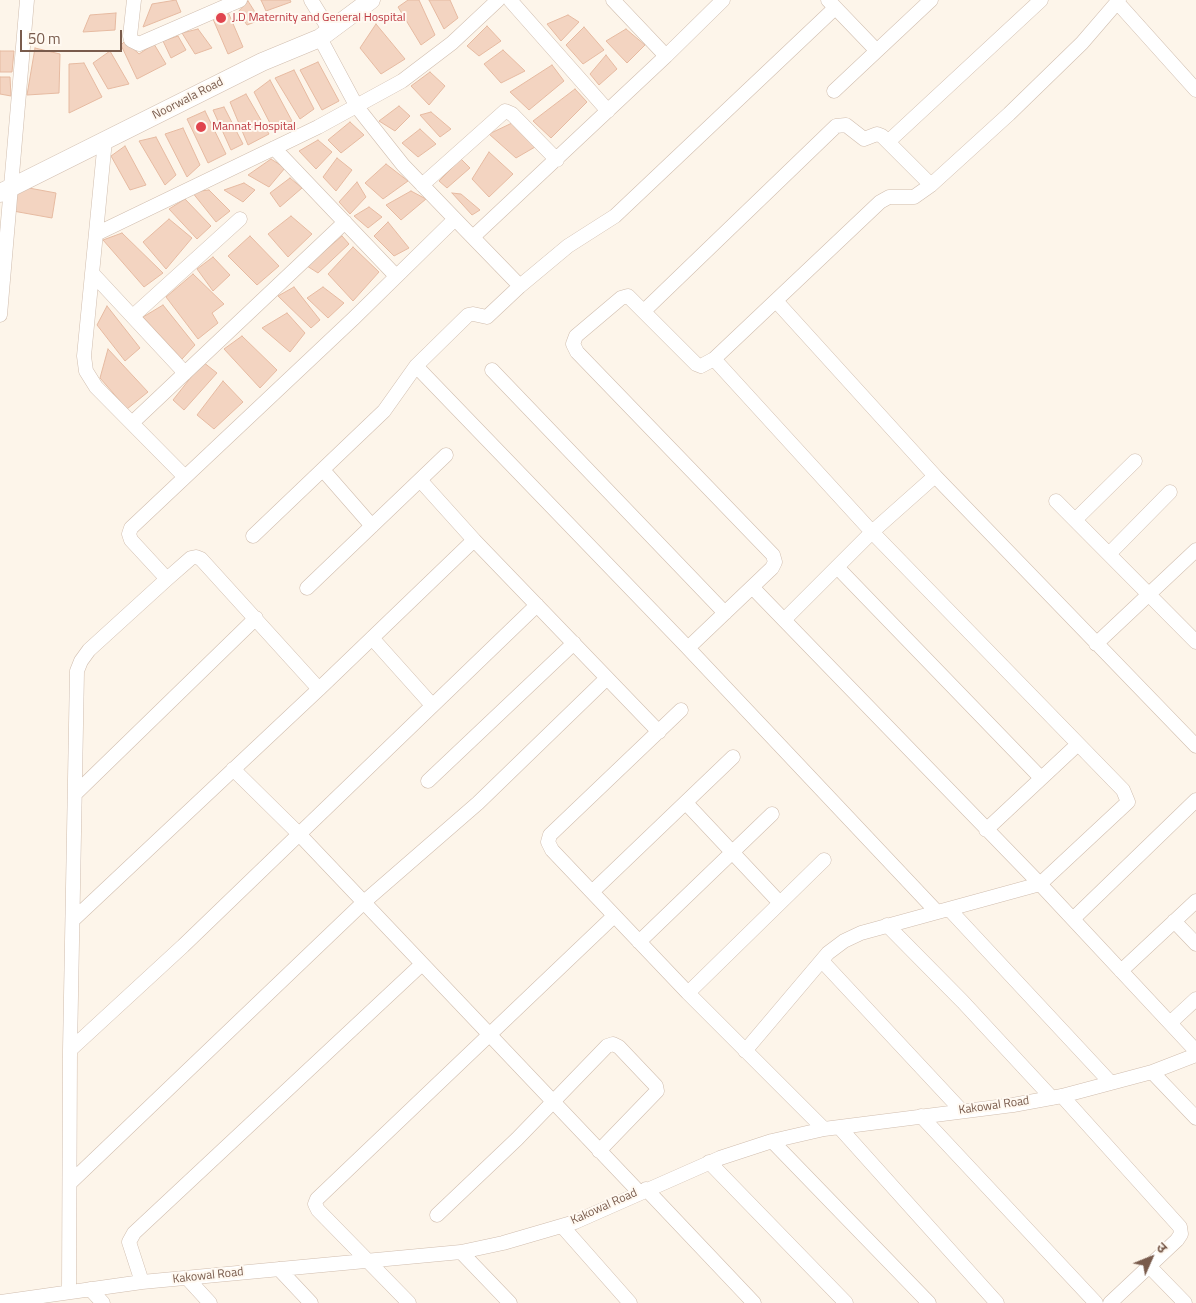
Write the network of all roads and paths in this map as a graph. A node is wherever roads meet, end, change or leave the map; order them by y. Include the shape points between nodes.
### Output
1 (27, 0) edge
2 (134, 0) edge
3 (240, 0) edge
4 (311, 0) edge
5 (371, 0) edge
6 (498, 0) edge
7 (510, 0) edge
8 (723, 0) edge
9 (931, 0) edge
10 (1041, 0) edge
11 (1118, 1) edge
12 (621, 3) edge
13 (831, 4) edge
14 (325, 34) junction
15 (876, 50) junction
16 (666, 56) junction
17 (1196, 90) edge
18 (834, 91) dead end
19 (357, 107) junction
20 (608, 112) junction
21 (106, 140) junction
22 (889, 141) junction
23 (274, 148) junction
24 (557, 160) junction
25 (422, 185) junction
26 (931, 185) junction
27 (6, 190) edge
28 (240, 219) dead end
29 (455, 219) junction
30 (345, 222) junction
31 (96, 234) junction
32 (474, 236) junction
33 (92, 273) junction
34 (396, 276) junction
35 (520, 286) junction
36 (777, 302) junction
37 (645, 310) junction
38 (0, 313) edge
39 (133, 316) junction
40 (714, 360) junction
41 (416, 366) junction
42 (492, 370) dead end
43 (185, 373) junction
44 (132, 423) junction
45 (446, 455) dead end
46 (1135, 461) dead end
47 (322, 470) junction
48 (935, 476) junction
49 (185, 477) junction
50 (420, 480) junction
51 (1170, 492) dead end
52 (1056, 501) dead end
53 (1075, 520) junction
54 (372, 526) junction
55 (872, 532) junction
56 (253, 536) dead end
57 (474, 540) junction
58 (1109, 554) junction
59 (1194, 555) edge
60 (837, 567) junction
61 (167, 579) junction
62 (752, 587) junction
63 (307, 588) dead end
64 (1148, 594) junction
65 (537, 605) junction
66 (725, 613) junction
67 (256, 618) junction
68 (784, 620) junction
69 (372, 638) junction
70 (1196, 642) edge
71 (574, 643) junction
72 (1096, 644) junction
73 (688, 648) junction
74 (607, 678) junction
75 (319, 689) junction
76 (432, 705) junction
77 (681, 710) dead end
78 (658, 732) junction
79 (1078, 744) junction
80 (1196, 746) edge
81 (733, 757) dead end
82 (233, 769) junction
83 (1041, 778) junction
84 (428, 781) dead end
85 (75, 794) junction
86 (1196, 800) edge
87 (686, 802) junction
88 (772, 814) dead end
89 (986, 830) junction
90 (299, 834) junction
91 (733, 852) junction
92 (824, 860) dead end
93 (1040, 884) junction
94 (592, 892) junction
95 (1196, 901) edge
96 (364, 902) junction
97 (779, 902) junction
98 (943, 910) junction
99 (614, 916) junction
100 (1073, 919) junction
101 (73, 920) junction
102 (1174, 921) junction
103 (887, 925) junction
104 (639, 942) junction
105 (1196, 944) edge
106 (822, 961) junction
107 (422, 964) junction
108 (1121, 971) junction
109 (688, 993) junction
110 (1196, 999) edge
111 (1170, 1023) junction
112 (488, 1036) junction
113 (70, 1050) junction
114 (745, 1051) junction
115 (1196, 1051) edge
116 (1196, 1055) edge
117 (1152, 1072) junction
118 (1111, 1084) junction
119 (1057, 1097) junction
120 (552, 1102) junction
121 (961, 1110) junction
122 (921, 1116) junction
123 (1196, 1118) edge
124 (839, 1127) junction
125 (824, 1129) junction
126 (772, 1141) junction
127 (599, 1151) junction
128 (709, 1162) junction
129 (70, 1183) junction
130 (642, 1190) junction
131 (437, 1215) dead end
132 (562, 1226) junction
133 (461, 1252) junction
134 (366, 1259) junction
135 (1149, 1266) junction
136 (279, 1269) junction
137 (187, 1278) junction
138 (142, 1282) junction
139 (90, 1289) junction
140 (69, 1291) junction
141 (15, 1301) edge
142 (0, 1302) edge
143 (103, 1303) edge
144 (210, 1303) edge
145 (312, 1303) edge
146 (409, 1303) edge
147 (510, 1303) edge
148 (630, 1303) edge
149 (754, 1303) edge
150 (846, 1303) edge
151 (929, 1303) edge
152 (997, 1303) edge
153 (1096, 1303) edge
154 (1110, 1303) edge
155 (1185, 1303) edge

1 - 27 street
2 - 3 street via 130,36 139,44
4 - 14 street
5 - 14 street, Noorwala Road
6 - 19 street via 452,43 402,82
7 - 20 street
8 - 16 street
9 - 15 street
10 - 22 street
11 - 17 street
11 - 26 street via 1082,43
12 - 16 street
13 - 15 street
13 - 35 street via 615,216 568,246
14 - 19 street
14 - 21 street, Noorwala Road
15 - 18 street
16 - 20 street
19 - 23 street
19 - 25 street
20 - 24 street
21 - 27 street, Noorwala Road
21 - 31 street
22 - 26 street
22 - 37 street via 878,134 864,139 846,125 836,126
23 - 30 street
23 - 31 street
24 - 25 street via 512,114 505,112
24 - 32 street
25 - 29 street
26 - 36 street via 914,197 889,197 880,202
27 - 38 street
28 - 39 street
29 - 32 street
29 - 34 street
30 - 34 street
30 - 43 street
31 - 33 street
32 - 35 street
33 - 39 street
33 - 44 street via 84,356 86,371 96,387
34 - 49 street
35 - 41 street via 488,317 468,315
36 - 40 street
36 - 48 street
37 - 40 street via 696,364 701,366
37 - 62 street via 628,296 621,298 576,336 573,344 577,352 773,555 775,562 772,568
39 - 43 street
40 - 55 street
41 - 47 street via 384,411
41 - 73 street
42 - 66 street
43 - 44 street
44 - 49 street
45 - 50 street
46 - 53 street
47 - 54 street
47 - 56 street
48 - 55 street
48 - 72 street
49 - 61 street via 131,528 129,534
50 - 54 street
50 - 57 street
51 - 58 street
52 - 53 street
53 - 58 street
54 - 63 street
55 - 60 street
55 - 79 street
57 - 65 street
57 - 69 street
58 - 64 street
59 - 64 street
60 - 68 street
60 - 83 street
61 - 67 street via 196,556
61 - 85 street via 89,650 76,671
62 - 66 street
62 - 68 street
64 - 70 street
64 - 72 street
65 - 71 street
65 - 76 street
66 - 73 street
67 - 75 street
67 - 85 street
68 - 89 street
69 - 75 street
69 - 76 street
71 - 74 street
71 - 84 street
72 - 80 street
73 - 98 street
74 - 78 street
74 - 96 street via 478,803
75 - 82 street
76 - 90 street
77 - 78 street
78 - 94 street via 550,836 548,842 552,850
79 - 83 street
79 - 93 street via 1123,790 1128,802
81 - 87 street
82 - 90 street
82 - 101 street
83 - 89 street
85 - 101 street
86 - 100 street
87 - 91 street
87 - 94 street
88 - 91 street
89 - 93 street
90 - 96 street
90 - 113 street via 184,946
91 - 97 street
91 - 104 street
92 - 97 street
93 - 98 street
93 - 100 street
94 - 99 street
95 - 102 street
96 - 107 street
96 - 129 street
97 - 109 street
98 - 103 street
98 - 118 street
99 - 104 street
99 - 112 street
100 - 108 street
101 - 113 street
102 - 105 street
102 - 108 street
103 - 106 street via 844,941
103 - 119 street
104 - 109 street
106 - 114 street
106 - 121 street
107 - 112 street
107 - 138 street via 134,1233 129,1242 130,1249
108 - 111 street
109 - 114 street
110 - 111 street
111 - 115 street
112 - 120 street
112 - 134 street via 317,1199 318,1210
113 - 129 street
114 - 125 street
116 - 117 street, Kakowal Road
117 - 118 street, Kakowal Road
117 - 123 street
118 - 119 street, Kakowal Road
119 - 121 street, Kakowal Road
119 - 135 street via 1180,1227 1181,1234 1177,1240
120 - 127 street
120 - 127 street via 607,1046 619,1047 658,1091
120 - 131 street
121 - 122 street, Kakowal Road
122 - 124 street, Kakowal Road
122 - 153 street
124 - 125 street, Kakowal Road
124 - 152 street
125 - 126 street, Kakowal Road
126 - 128 street, Kakowal Road
126 - 151 street
127 - 130 street
128 - 130 street, Kakowal Road
128 - 150 street
129 - 140 street
130 - 132 street, Kakowal Road
130 - 149 street
132 - 133 street, Kakowal Road
132 - 148 street
133 - 134 street, Kakowal Road
133 - 147 street
134 - 136 street, Kakowal Road
134 - 146 street
135 - 154 street
135 - 155 street
136 - 137 street, Kakowal Road
136 - 145 street
137 - 138 street, Kakowal Road
137 - 144 street
138 - 139 street, Kakowal Road
139 - 140 street, Kakowal Road
139 - 143 street
140 - 141 street, Kakowal Road
141 - 142 street, Kakowal Road

